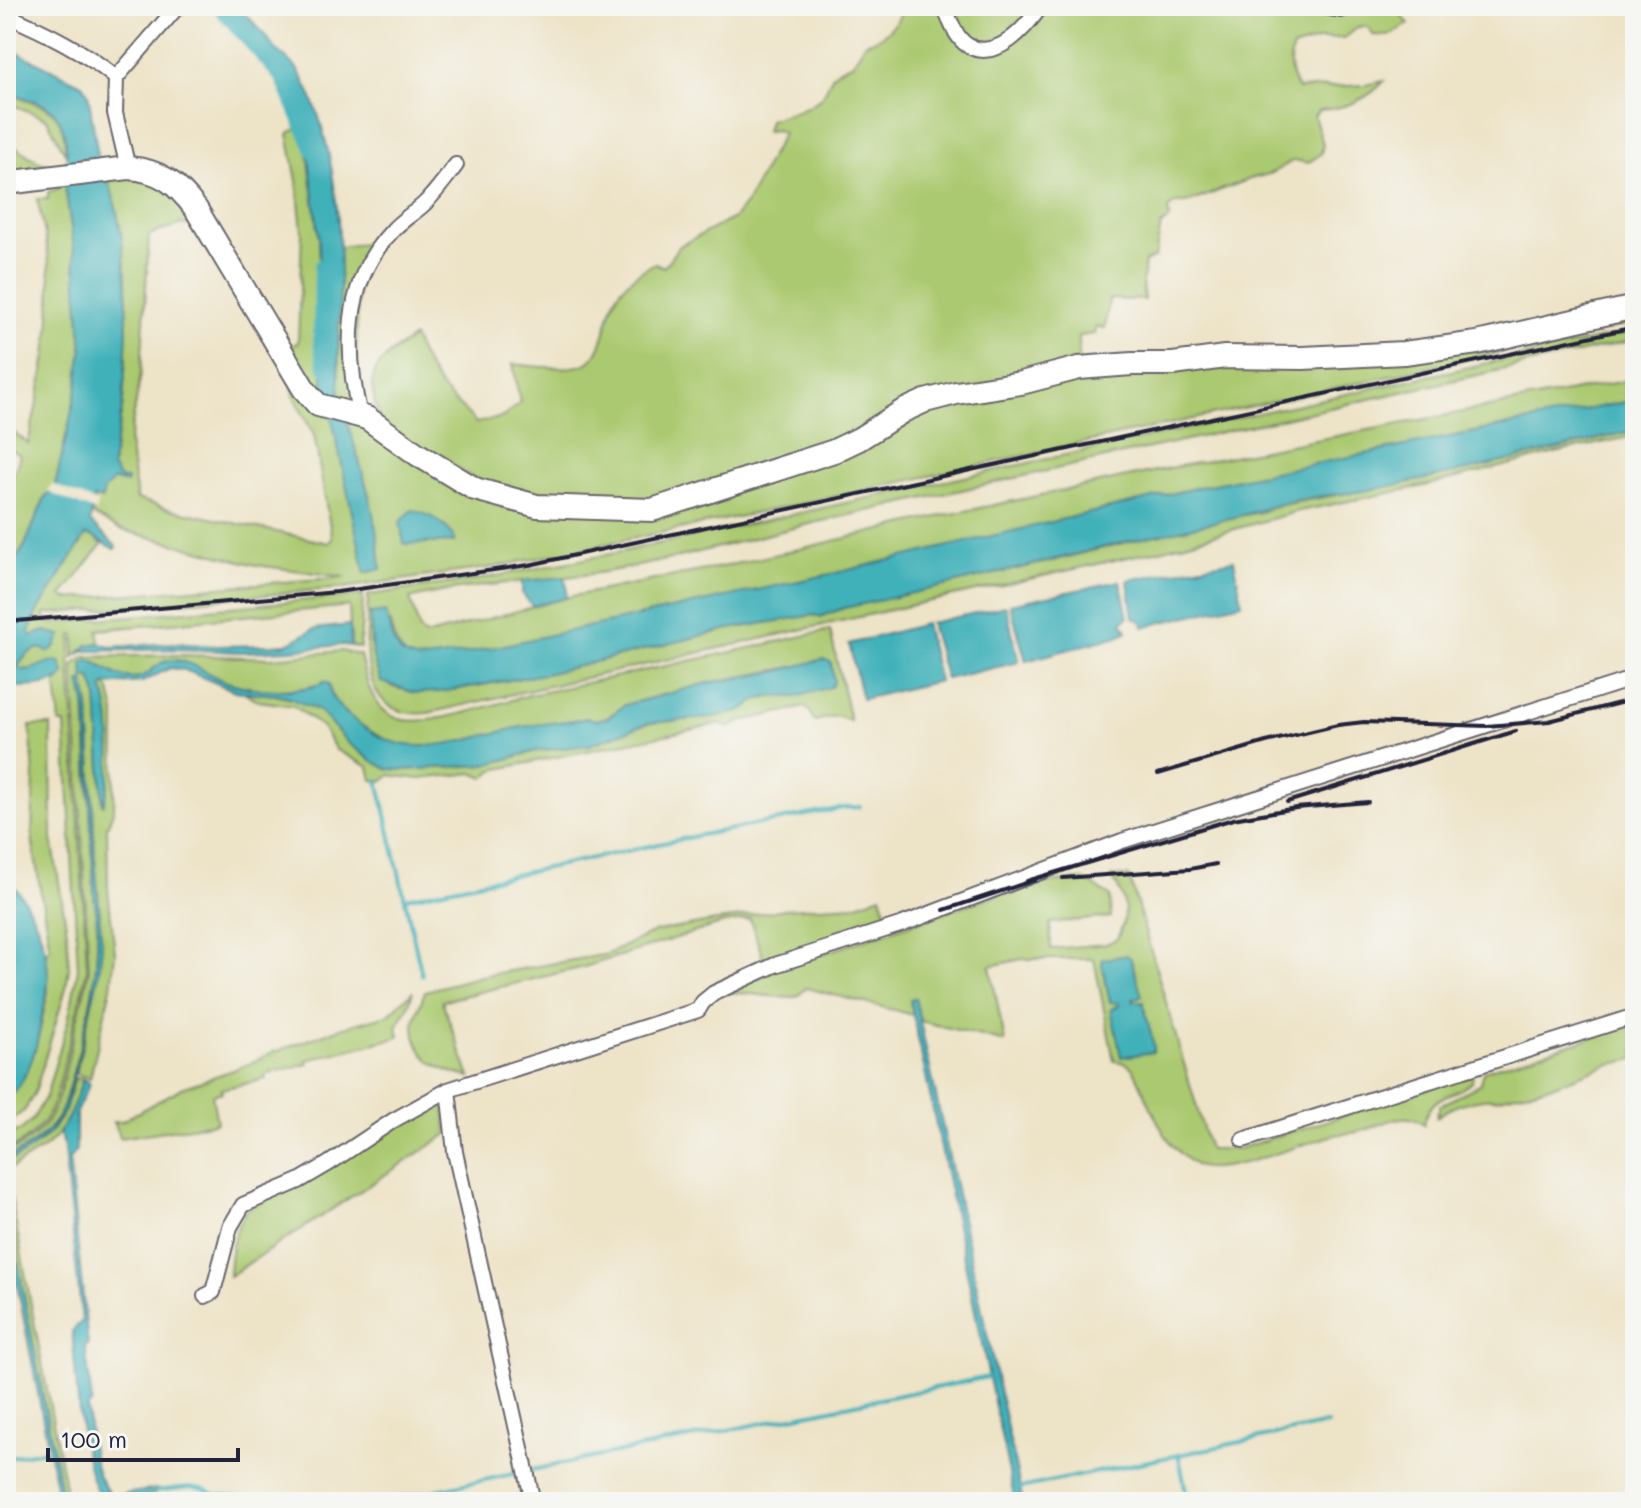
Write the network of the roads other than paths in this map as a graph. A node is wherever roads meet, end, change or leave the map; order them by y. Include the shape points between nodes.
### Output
1 (178, 6) edge
2 (944, 6) edge
3 (1041, 6) edge
4 (1317, 6) edge
5 (1357, 6) edge
6 (6, 15) edge
7 (116, 78) junction
8 (456, 165) dead end
9 (119, 170) junction
10 (6, 183) edge
11 (1635, 307) edge
12 (343, 411) junction
13 (1635, 678) edge
14 (1635, 1016) edge
15 (448, 1090) junction
16 (1243, 1140) dead end
17 (205, 1296) dead end
18 (533, 1502) edge

1 - 7 street
2 - 3 street via 959,37 968,46 983,48 1014,37
4 - 5 street
6 - 7 street via 86,54
7 - 9 street
8 - 12 street via 425,203 393,229 365,274 351,316
9 - 10 main road
9 - 12 main road via 146,169 163,175 185,194 304,389 318,405
11 - 12 main road via 1429,350 1098,366 956,393 903,411 834,451 652,510 559,508 494,496 457,479 367,418
13 - 15 street via 1122,841 903,924 775,965 714,993 698,1010
14 - 16 street
15 - 17 street via 318,1170 243,1205 230,1227 213,1292
15 - 18 street via 466,1207

